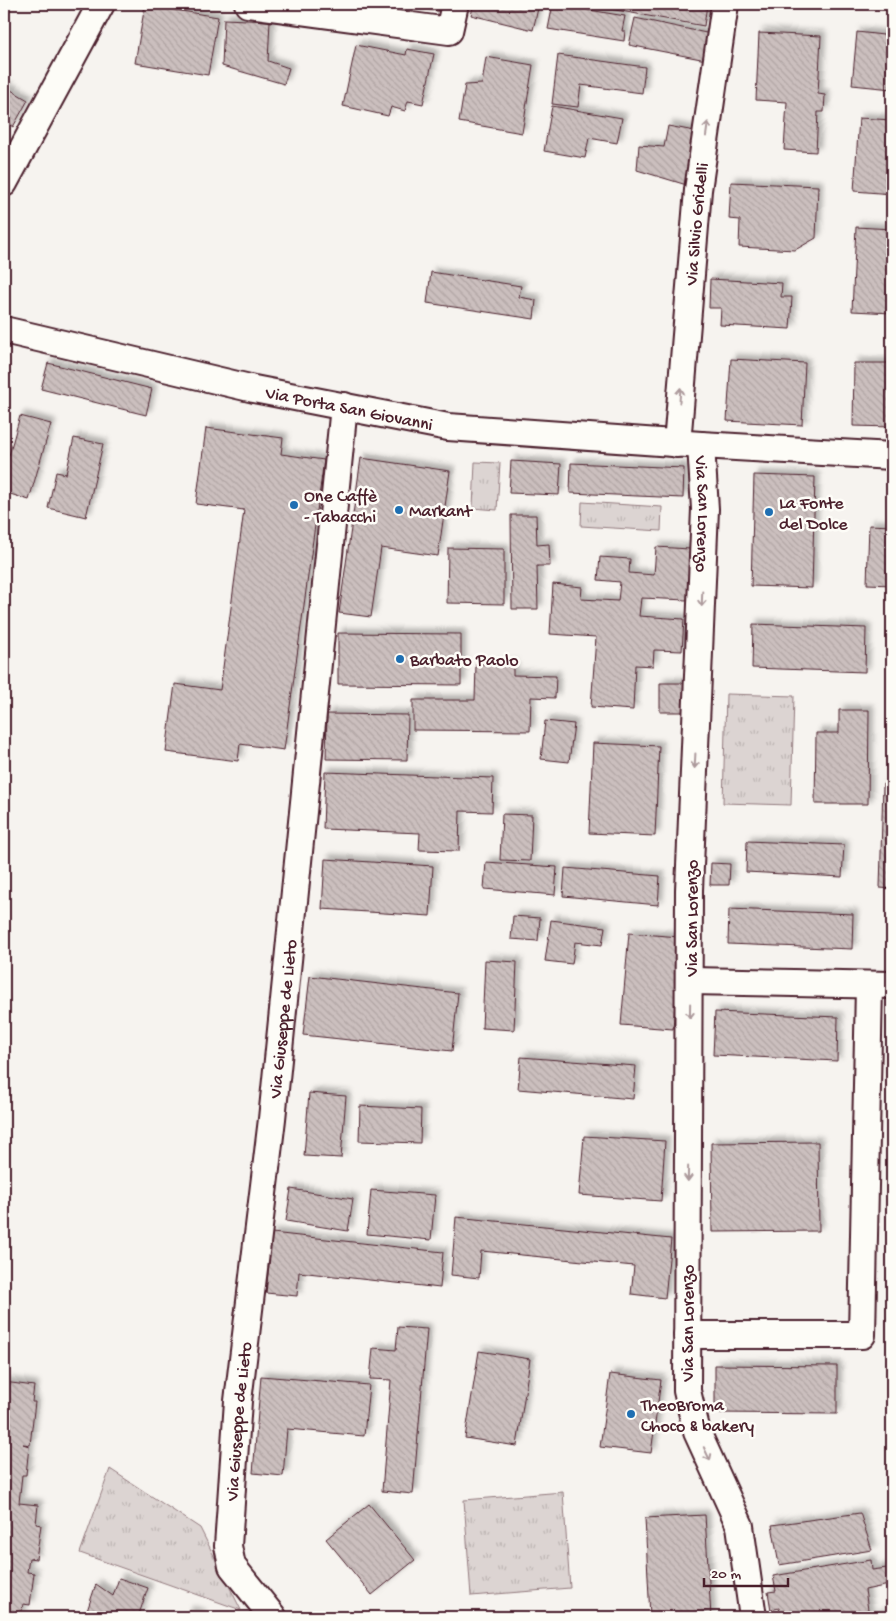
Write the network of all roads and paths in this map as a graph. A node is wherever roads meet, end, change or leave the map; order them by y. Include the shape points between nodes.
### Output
1 (100, 4) edge
2 (248, 4) edge
3 (455, 4) edge
4 (725, 4) edge
5 (4, 183) edge
6 (4, 330) edge
7 (344, 406) junction
8 (689, 444) junction
9 (892, 456) edge
10 (690, 981) junction
11 (880, 986) edge
12 (687, 1334) junction
13 (273, 1617) edge
14 (753, 1617) edge

1 - 5 street
2 - 3 street via 450,31
8 -> 4 street, Via Silvio Gridelli via 696,207
6 - 7 street, Via Porta San Giovanni via 254,389
7 - 8 street, Via Porta San Giovanni via 448,427
7 - 13 street, Via Giuseppe de Lieto via 272,1119 238,1400 228,1546 232,1566
8 - 9 street, Via Porta San Giovanni
8 -> 10 street, Via San Lorenzo via 705,509 689,890
10 - 11 street
10 -> 12 street, Via San Lorenzo
11 - 12 street via 862,1335
12 -> 14 street, Via San Lorenzo via 687,1391 697,1432 740,1526

